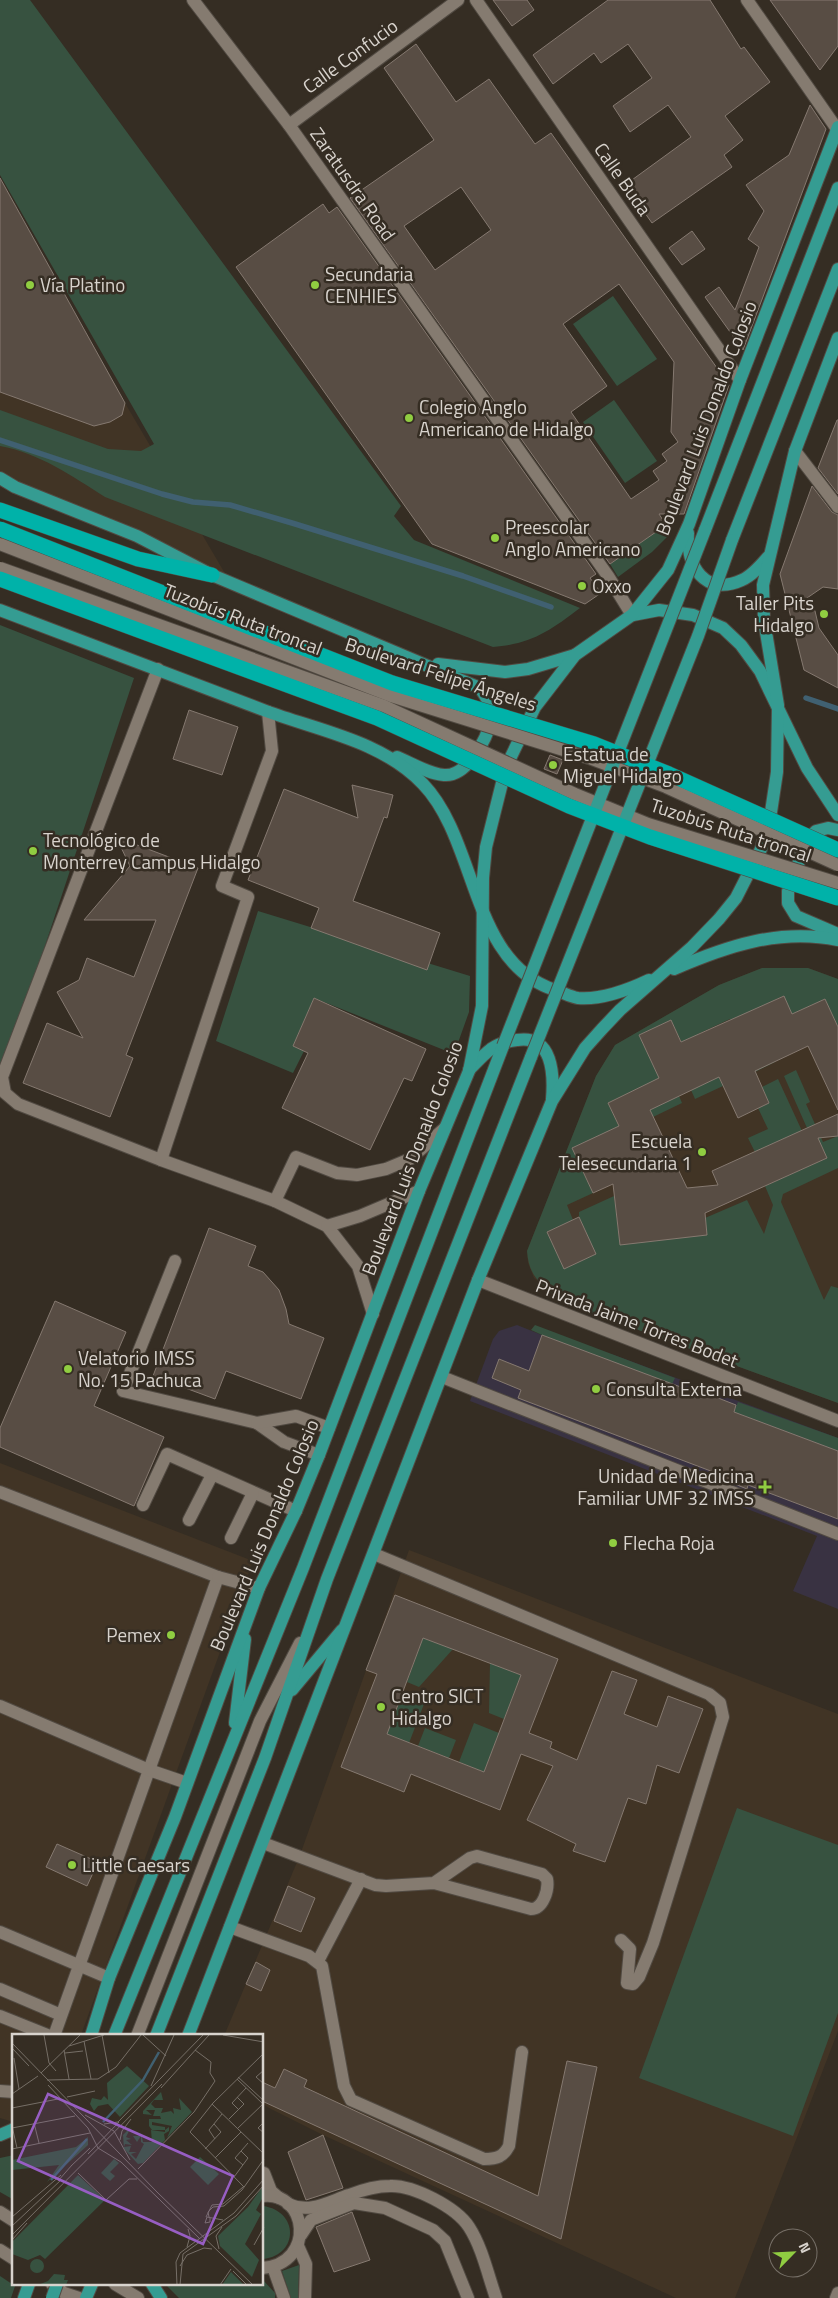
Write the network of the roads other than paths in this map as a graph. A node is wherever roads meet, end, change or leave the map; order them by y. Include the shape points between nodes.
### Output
1 (193, 0) edge
2 (458, 0) edge
3 (476, 0) edge
4 (747, 0) edge
5 (289, 125) junction
6 (838, 128) edge
7 (838, 188) edge
8 (838, 269) edge
9 (838, 338) edge
10 (740, 380) junction
11 (795, 451) junction
12 (0, 478) edge
13 (838, 507) edge
14 (0, 510) edge
15 (689, 524) junction
16 (0, 530) edge
17 (0, 544) edge
18 (770, 555) junction
19 (0, 568) edge
20 (212, 576) junction
21 (0, 579) edge
22 (0, 610) edge
23 (632, 615) junction
24 (576, 655) junction
25 (423, 662) junction
26 (158, 669) junction
27 (778, 705) junction
28 (268, 712) junction
29 (379, 750) junction
30 (838, 815) edge
31 (838, 830) edge
32 (838, 850) edge
33 (838, 865) edge
34 (838, 883) edge
35 (838, 898) edge
36 (482, 908) junction
37 (838, 934) edge
38 (838, 940) edge
39 (664, 972) junction
40 (469, 1071) junction
41 (552, 1101) junction
42 (445, 1128) junction
43 (161, 1160) junction
44 (419, 1191) junction
45 (275, 1200) junction
46 (327, 1226) junction
47 (175, 1261) dead end
48 (478, 1280) junction
49 (372, 1314) junction
50 (442, 1377) junction
51 (838, 1421) edge
52 (257, 1423) junction
53 (329, 1428) junction
54 (319, 1455) junction
55 (212, 1475) junction
56 (0, 1492) edge
57 (253, 1493) junction
58 (143, 1505) dead end
59 (296, 1511) junction
60 (189, 1520) dead end
61 (838, 1534) edge
62 (231, 1538) dead end
63 (374, 1554) junction
64 (218, 1577) junction
65 (259, 1588) junction
66 (248, 1617) junction
67 (314, 1618) junction
68 (349, 1621) junction
69 (286, 1697) junction
70 (0, 1706) edge
71 (233, 1743) junction
72 (149, 1770) junction
73 (186, 1783) junction
74 (263, 1843) junction
75 (361, 1879) junction
76 (434, 1883) junction
77 (230, 1927) junction
78 (0, 1932) edge
79 (621, 1940) dead end
80 (318, 1961) junction
81 (79, 1966) junction
82 (109, 1978) junction
83 (0, 1989) edge
84 (0, 2016) edge
85 (61, 2016) junction
86 (45, 2034) edge
87 (55, 2034) edge
88 (92, 2034) edge
89 (115, 2034) edge
90 (138, 2034) edge
91 (157, 2034) edge
92 (189, 2034) edge
93 (522, 2052) dead end
94 (12, 2130) edge
95 (0, 2135) edge
96 (264, 2174) edge
97 (264, 2196) edge
98 (283, 2201) junction
99 (0, 2212) edge
100 (12, 2220) edge
101 (300, 2240) junction
102 (0, 2250) edge
103 (12, 2258) edge
104 (268, 2268) edge
105 (27, 2286) edge
106 (91, 2286) edge
107 (118, 2286) edge
108 (153, 2286) edge
109 (63, 2290) edge
110 (838, 2293) edge
111 (23, 2298) edge
112 (52, 2298) edge
113 (79, 2298) edge
114 (86, 2298) edge
115 (138, 2298) edge
116 (161, 2298) edge
117 (284, 2298) edge
118 (305, 2298) edge
119 (468, 2298) edge
120 (496, 2298) edge
121 (836, 2298) edge

1 - 5 street, Zaratusdra Road
2 - 5 street, Calle Confucio
3 - 10 street, Calle Buda
4 - 6 street
5 - 23 street, Zaratusdra Road via 608,576
6 - 10 main road, Boulevard Luis Donaldo Colosio
7 - 71 main road, Boulevard Luis Donaldo Colosio, bridge
8 - 67 main road, bridge
9 - 11 main road
10 - 15 main road, Boulevard Luis Donaldo Colosio
11 - 13 street
11 - 18 main road
12 - 20 main road via 137,536
14 - 20 highway via 138,559
15 - 18 main road via 687,549 695,570 711,584 727,585 743,580
15 - 23 main road, Boulevard Luis Donaldo Colosio via 668,570
16 - 32 highway, Boulevard Felipe Ángeles, bridge via 392,683 594,744
17 - 33 street, Tuzobús Ruta troncal, bridge via 391,696 589,758 666,787
18 - 27 main road via 763,585 764,614
19 - 34 street, Tuzobús Ruta troncal, bridge via 384,706 648,824
20 - 25 main road
21 - 35 highway, bridge via 377,718 569,806 650,837
22 - 26 main road
23 - 24 main road, Boulevard Luis Donaldo Colosio
23 - 27 main road via 659,610 680,612 723,628 755,664
24 - 25 main road via 505,672
24 - 36 main road, Boulevard Luis Donaldo Colosio via 535,707 506,767 486,847
25 - 29 main road via 480,688 489,702 491,720 474,759 462,771 445,776
26 - 28 main road
26 - 43 street via 2,1077 5,1093 18,1104
27 - 30 main road via 808,768
27 - 39 main road via 777,772 761,848 736,898 692,947
28 - 29 main road
28 - 43 street via 272,751 222,886 248,897
29 - 36 main road via 423,784 434,797 448,821
31 - 37 main road via 816,831 807,840 788,891 788,903 796,916
36 - 39 main road via 503,951 522,973 544,986 578,998 608,995
36 - 40 main road, Boulevard Luis Donaldo Colosio via 482,1006
38 - 39 main road via 798,935 768,937 697,958
39 - 41 main road via 620,1010 585,1048
40 - 41 main road via 493,1047 523,1039 531,1041 543,1049 552,1065
40 - 42 main road, Boulevard Luis Donaldo Colosio
41 - 48 main road
42 - 44 main road, Boulevard Luis Donaldo Colosio
42 - 45 street via 410,1159 386,1169 357,1174 337,1173 296,1156
43 - 45 street
44 - 46 street
44 - 49 main road, Boulevard Luis Donaldo Colosio
45 - 46 street
46 - 49 street via 358,1266
47 - 52 street via 123,1391
48 - 50 main road
48 - 51 street, Privada Jaime Torres Bodet
49 - 53 main road, Boulevard Luis Donaldo Colosio
50 - 61 street
50 - 63 main road
52 - 53 street via 296,1416
52 - 54 street via 284,1442
53 - 54 main road, Boulevard Luis Donaldo Colosio
54 - 59 main road, Boulevard Luis Donaldo Colosio
55 - 57 street
55 - 58 street via 167,1454
55 - 60 street
56 - 64 street
57 - 59 street
57 - 62 street
59 - 65 main road, Boulevard Luis Donaldo Colosio
63 - 68 main road
63 - 79 street via 709,1694 720,1703 723,1717 653,1944 640,1977 632,1984 627,1983 630,1949
64 - 65 street
64 - 72 street
65 - 66 main road, Boulevard Luis Donaldo Colosio
66 - 71 main road
66 - 73 main road, Boulevard Luis Donaldo Colosio
67 - 69 main road
67 - 90 street via 260,1721
68 - 69 main road
68 - 74 main road
69 - 91 main road
70 - 72 street
71 - 89 main road, Boulevard Luis Donaldo Colosio
72 - 73 street
72 - 81 street
73 - 82 main road, Boulevard Luis Donaldo Colosio
74 - 75 street
74 - 77 main road
75 - 76 street via 386,1886
75 - 80 street
76 - 76 street via 531,1910 542,1905 548,1884 542,1874 477,1856
77 - 80 street
77 - 92 main road
78 - 81 street
80 - 93 street via 324,1973 344,2086 351,2100 484,2159 504,2155 509,2146
81 - 82 street
81 - 85 street
82 - 88 main road, Boulevard Luis Donaldo Colosio
83 - 85 street
84 - 86 street
85 - 87 street
94 - 95 main road
96 - 98 street via 271,2191
97 - 98 street
98 - 101 street via 296,2213
98 - 120 street via 306,2210 365,2190 401,2186 444,2204 469,2228
99 - 100 street
101 - 104 street via 284,2263
101 - 118 street via 306,2264
101 - 119 street via 311,2220 354,2203 385,2208 433,2230 445,2240
102 - 103 street
104 - 117 street
105 - 111 main road
106 - 114 main road
107 - 115 street
108 - 116 main road
109 - 112 main road, bridge
109 - 113 street
110 - 121 street

